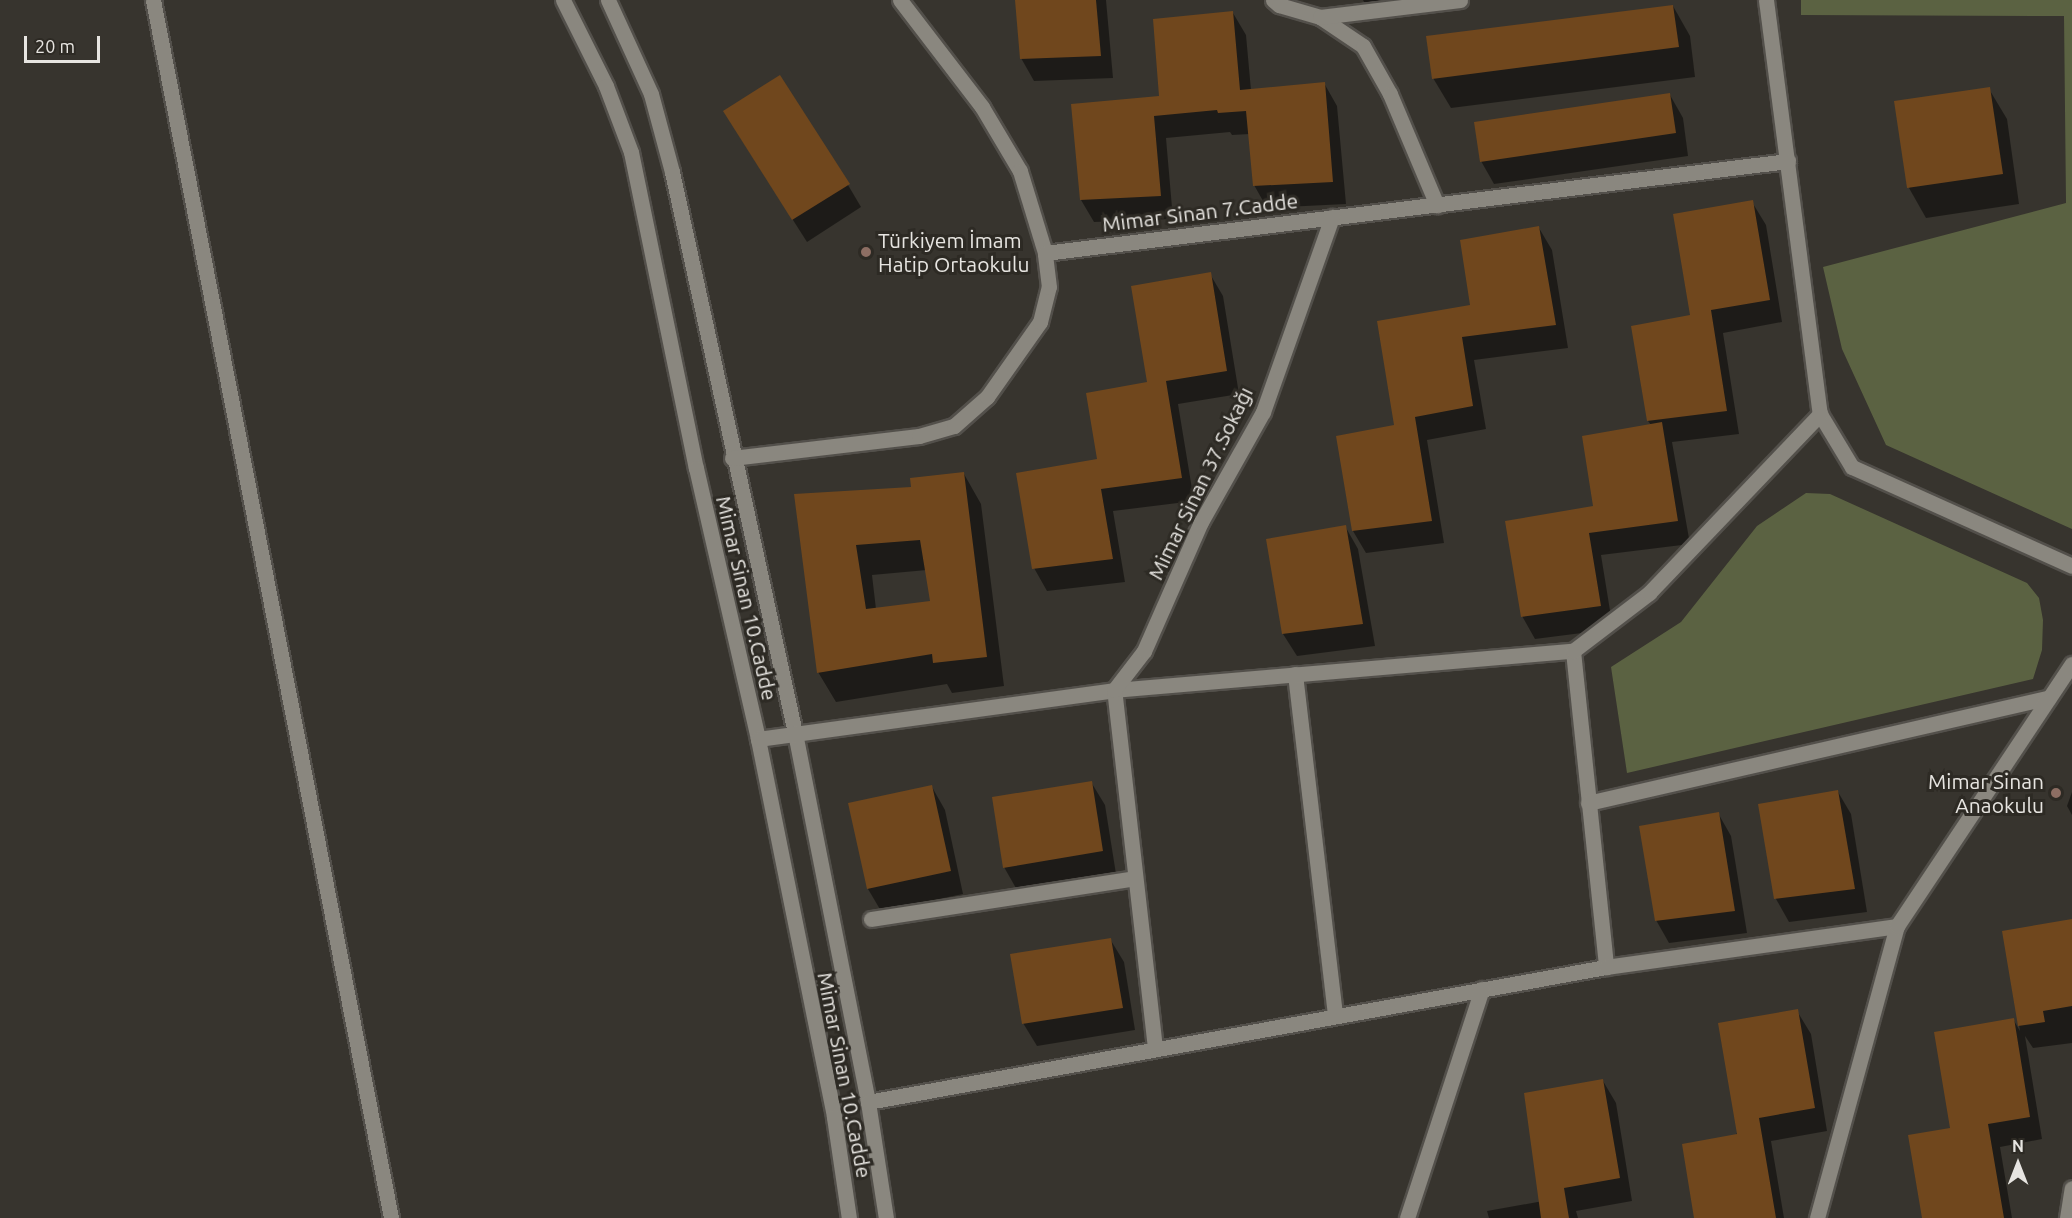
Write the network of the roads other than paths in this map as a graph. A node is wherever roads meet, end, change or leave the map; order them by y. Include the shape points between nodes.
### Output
1 (153, 0) edge
2 (563, 0) edge
3 (608, 0) edge
4 (900, 0) edge
5 (1273, 0) edge
6 (1460, 0) edge
7 (1766, 0) edge
8 (1320, 16) junction
9 (1788, 161) junction
10 (1437, 205) junction
11 (1332, 217) junction
12 (1045, 253) junction
13 (1821, 414) junction
14 (732, 458) junction
15 (2072, 566) edge
16 (1573, 651) junction
17 (2072, 664) edge
18 (1295, 674) junction
19 (1113, 690) junction
20 (2049, 697) junction
21 (795, 733) junction
22 (758, 739) junction
23 (1588, 803) junction
24 (1136, 878) junction
25 (871, 919) dead end
26 (1897, 926) junction
27 (1606, 967) junction
28 (1482, 989) junction
29 (1335, 1016) junction
30 (1155, 1048) junction
31 (868, 1102) junction
32 (2072, 1188) edge
33 (391, 1218) edge
34 (849, 1218) edge
35 (886, 1218) edge
36 (1407, 1218) edge
37 (1817, 1218) edge
38 (2067, 1218) edge

1 - 33 street
2 - 22 street, Mimar Sinan 10.Cadde via 606,86 631,152 696,468
3 - 14 street, Mimar Sinan 10.Cadde via 651,94
4 - 12 street via 982,107 1020,171
5 - 8 street via 1279,6
6 - 8 street
7 - 9 street
8 - 10 street via 1363,46 1390,94
9 - 10 street, Mimar Sinan 7.Cadde
9 - 13 street
10 - 11 street, Mimar Sinan 7.Cadde
11 - 12 street, Mimar Sinan 7.Cadde
11 - 19 street, Mimar Sinan 37.Sokağı via 1263,412 1201,522 1144,651
12 - 14 street via 1049,287 1040,322 987,397 954,426 919,436
13 - 15 street via 1852,467
13 - 16 street via 1649,592
14 - 21 street, Mimar Sinan 10.Cadde
16 - 18 street
16 - 23 street
17 - 20 street
18 - 19 street
18 - 29 street
19 - 21 street
19 - 24 street
20 - 23 street
20 - 26 street
21 - 22 street
21 - 31 street, Mimar Sinan 10.Cadde
22 - 34 street, Mimar Sinan 10.Cadde via 834,1117
23 - 27 street
24 - 25 street
24 - 30 street
26 - 27 street
26 - 37 street
27 - 28 street
28 - 29 street
28 - 36 street
29 - 30 street
30 - 31 street
31 - 35 street, Mimar Sinan 10.Cadde
32 - 38 street

